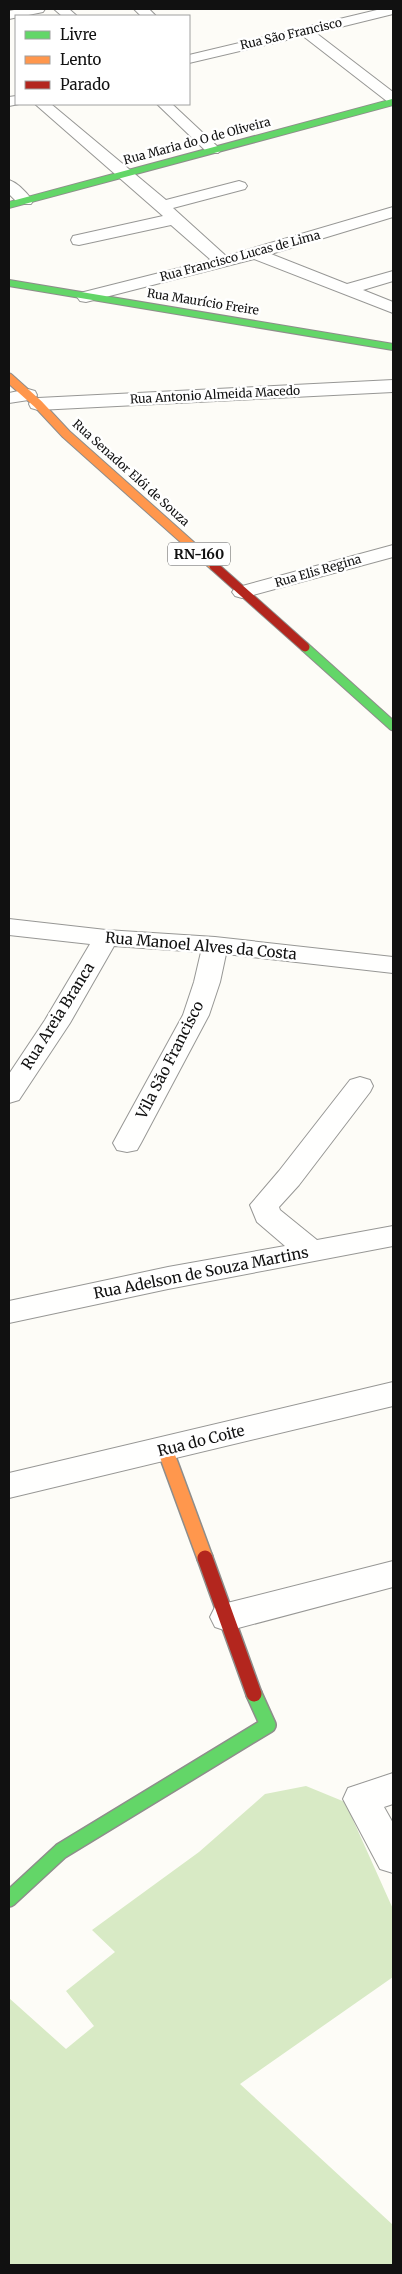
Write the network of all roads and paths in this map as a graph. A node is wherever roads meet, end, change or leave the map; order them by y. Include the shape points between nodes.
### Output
1 (38, 9) edge
2 (393, 10) edge
3 (9, 15) edge
4 (305, 31) junction
5 (191, 55) edge
6 (393, 98) edge
7 (393, 102) edge
8 (43, 105) edge
9 (165, 105) edge
10 (213, 150) junction
11 (126, 175) junction
12 (9, 185) edge
13 (239, 186) dead end
14 (25, 201) junction
15 (9, 206) edge
16 (163, 206) junction
17 (393, 212) edge
18 (174, 219) junction
19 (79, 240) dead end
20 (255, 254) junction
21 (223, 262) junction
22 (393, 276) edge
23 (9, 283) edge
24 (346, 290) junction
25 (86, 297) junction
26 (393, 308) edge
27 (393, 347) edge
28 (9, 378) edge
29 (393, 386) edge
30 (9, 398) edge
31 (33, 399) junction
32 (393, 551) edge
33 (242, 592) junction
34 (393, 726) edge
35 (9, 927) edge
36 (106, 938) junction
37 (215, 945) junction
38 (393, 965) edge
39 (360, 1086) dead end
40 (9, 1094) edge
41 (126, 1143) dead end
42 (393, 1236) edge
43 (311, 1251) junction
44 (9, 1312) edge
45 (393, 1394) edge
46 (165, 1450) junction
47 (9, 1486) edge
48 (393, 1574) edge
49 (227, 1617) junction
50 (377, 1794) edge
51 (393, 1857) edge
52 (9, 1899) edge

1 - 3 street
2 - 4 street, Rua São Francisco
4 - 5 street, Rua São Francisco
4 - 6 street
7 - 10 street, Rua Maria do O de Oliveira
8 - 11 street
9 - 10 street
10 - 11 street, Rua Maria do O de Oliveira
11 - 14 street, Rua Maria do O de Oliveira
11 - 16 street
12 - 14 street
13 - 16 street
14 - 15 street, Rua Maria do O de Oliveira
16 - 18 street
17 - 20 street, Rua Francisco Lucas de Lima
18 - 19 street
18 - 21 street
20 - 21 street, Rua Francisco Lucas de Lima
20 - 24 street
21 - 25 street, Rua Francisco Lucas de Lima
22 - 24 street
23 - 25 street, Rua Maurício Freire
24 - 26 street
25 - 27 street, Rua Maurício Freire
28 - 31 street, Rua Senador Elói de Souza / RN-160
29 - 31 street, Rua Antonio Almeida Macedo
30 - 31 street, Rua Antonio Almeida Macedo
31 - 33 street, Rua Senador Elói de Souza / RN-160 via 66,434
32 - 33 street, Rua Elis Regina
33 - 34 street, Rua Senador Elói de Souza / RN-160
35 - 36 street, Rua Manoel Alves da Costa
36 - 37 street, Rua Manoel Alves da Costa
36 - 40 street, Rua Areia Branca via 57,1023
37 - 38 street, Rua Manoel Alves da Costa
37 - 41 street, Vila São Francisco via 196,1015
39 - 43 street via 289,1178 264,1205 267,1215
42 - 43 street, Rua Adelson de Souza Martins
43 - 44 street, Rua Adelson de Souza Martins
45 - 46 street, Rua do Coite
46 - 47 street, Rua do Coite
46 - 49 street
48 - 49 street
49 - 52 street via 268,1725 61,1850
50 - 51 street

